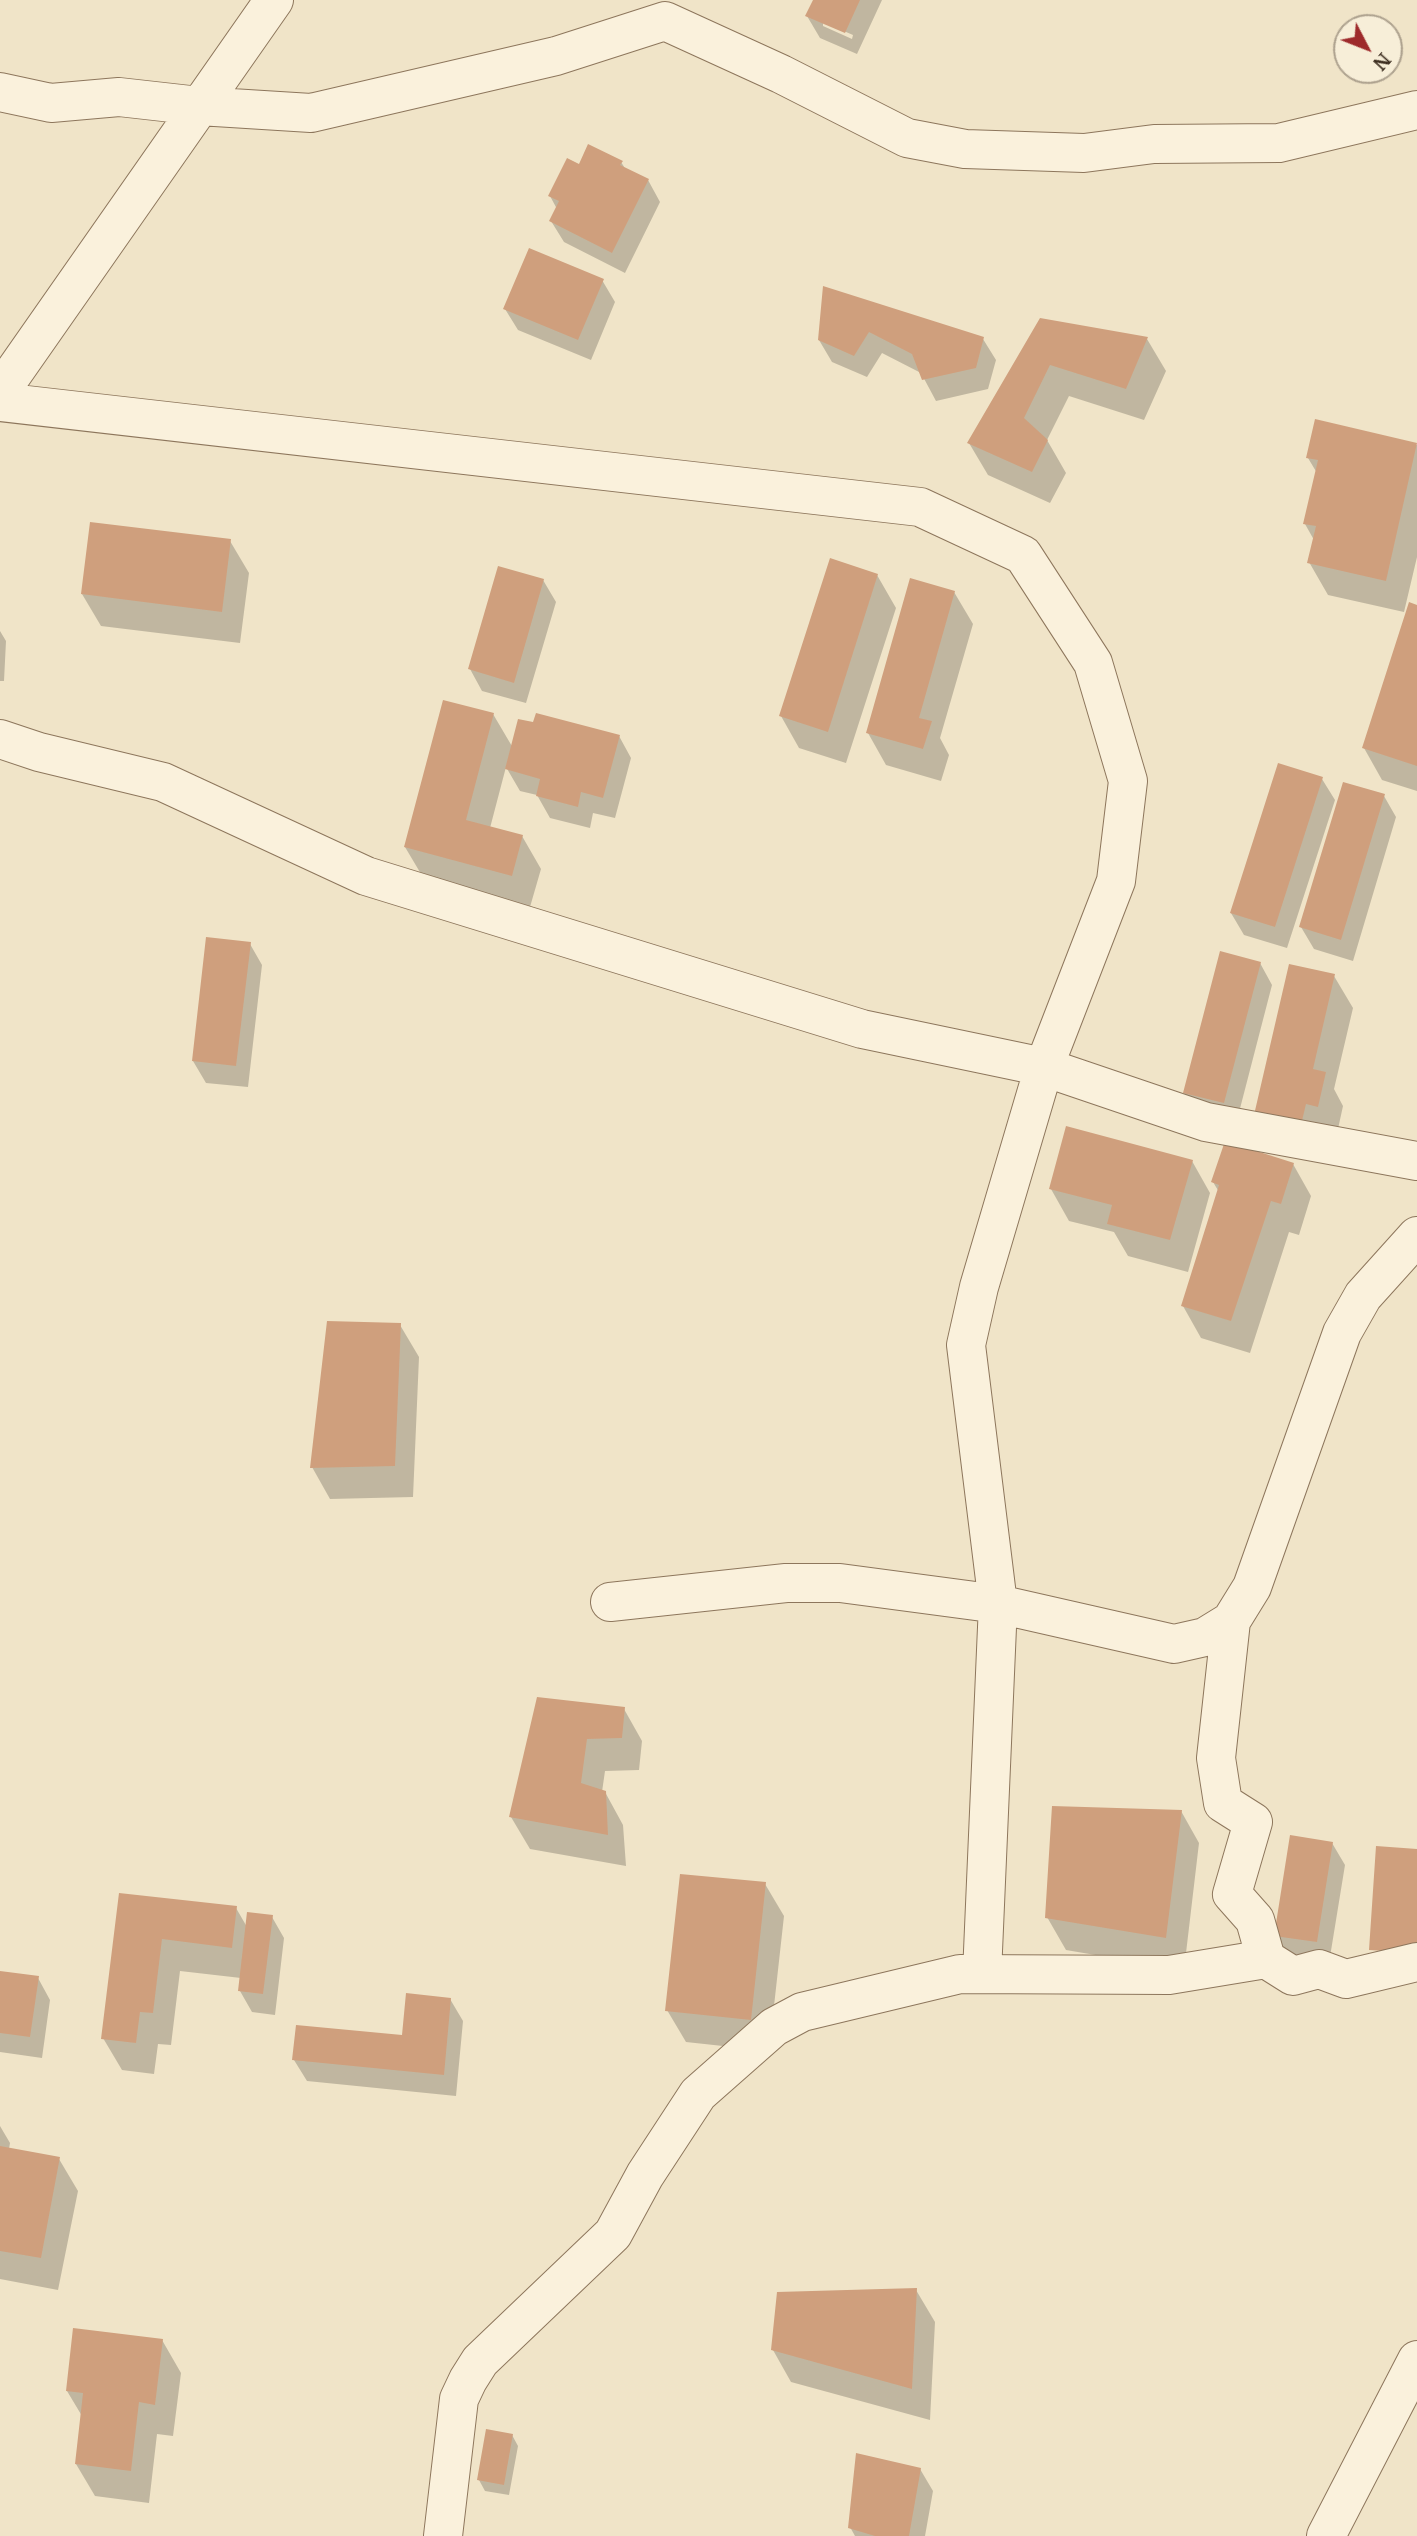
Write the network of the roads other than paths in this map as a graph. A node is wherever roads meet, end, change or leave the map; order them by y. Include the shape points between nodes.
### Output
1 (274, 0) edge
2 (0, 92) edge
3 (199, 106) junction
4 (1417, 110) edge
5 (0, 392) edge
6 (0, 402) edge
7 (0, 739) edge
8 (1044, 1067) junction
9 (1417, 1160) edge
10 (1417, 1236) edge
11 (610, 1602) dead end
12 (998, 1604) junction
13 (1231, 1621) junction
14 (1266, 1959) junction
15 (1417, 1962) edge
16 (982, 1974) junction
17 (1417, 2360) edge
18 (443, 2536) edge
19 (1326, 2536) edge

1 - 3 street
2 - 3 street via 51,103 119,97
3 - 4 street via 311,113 556,56 665,21 907,138 965,149 1084,153 1154,144 1279,143
3 - 5 street
6 - 8 street via 920,507 1023,555 1093,663 1128,781 1116,881
7 - 8 street via 163,782 366,876 862,1029
8 - 9 street via 1206,1122
8 - 12 street via 965,1345
10 - 13 street via 1363,1296 1342,1333 1252,1587
11 - 12 street via 786,1583 840,1583
12 - 13 street via 1174,1644 1205,1637
12 - 16 street
13 - 14 street via 1216,1758 1223,1803 1253,1822 1232,1894 1255,1920
14 - 15 street via 1293,1976 1319,1969 1346,1979
14 - 16 street via 1169,1975
16 - 18 street via 960,1974 802,2012 774,2027 698,2094 613,2234 480,2361 468,2381 459,2399
17 - 19 street

